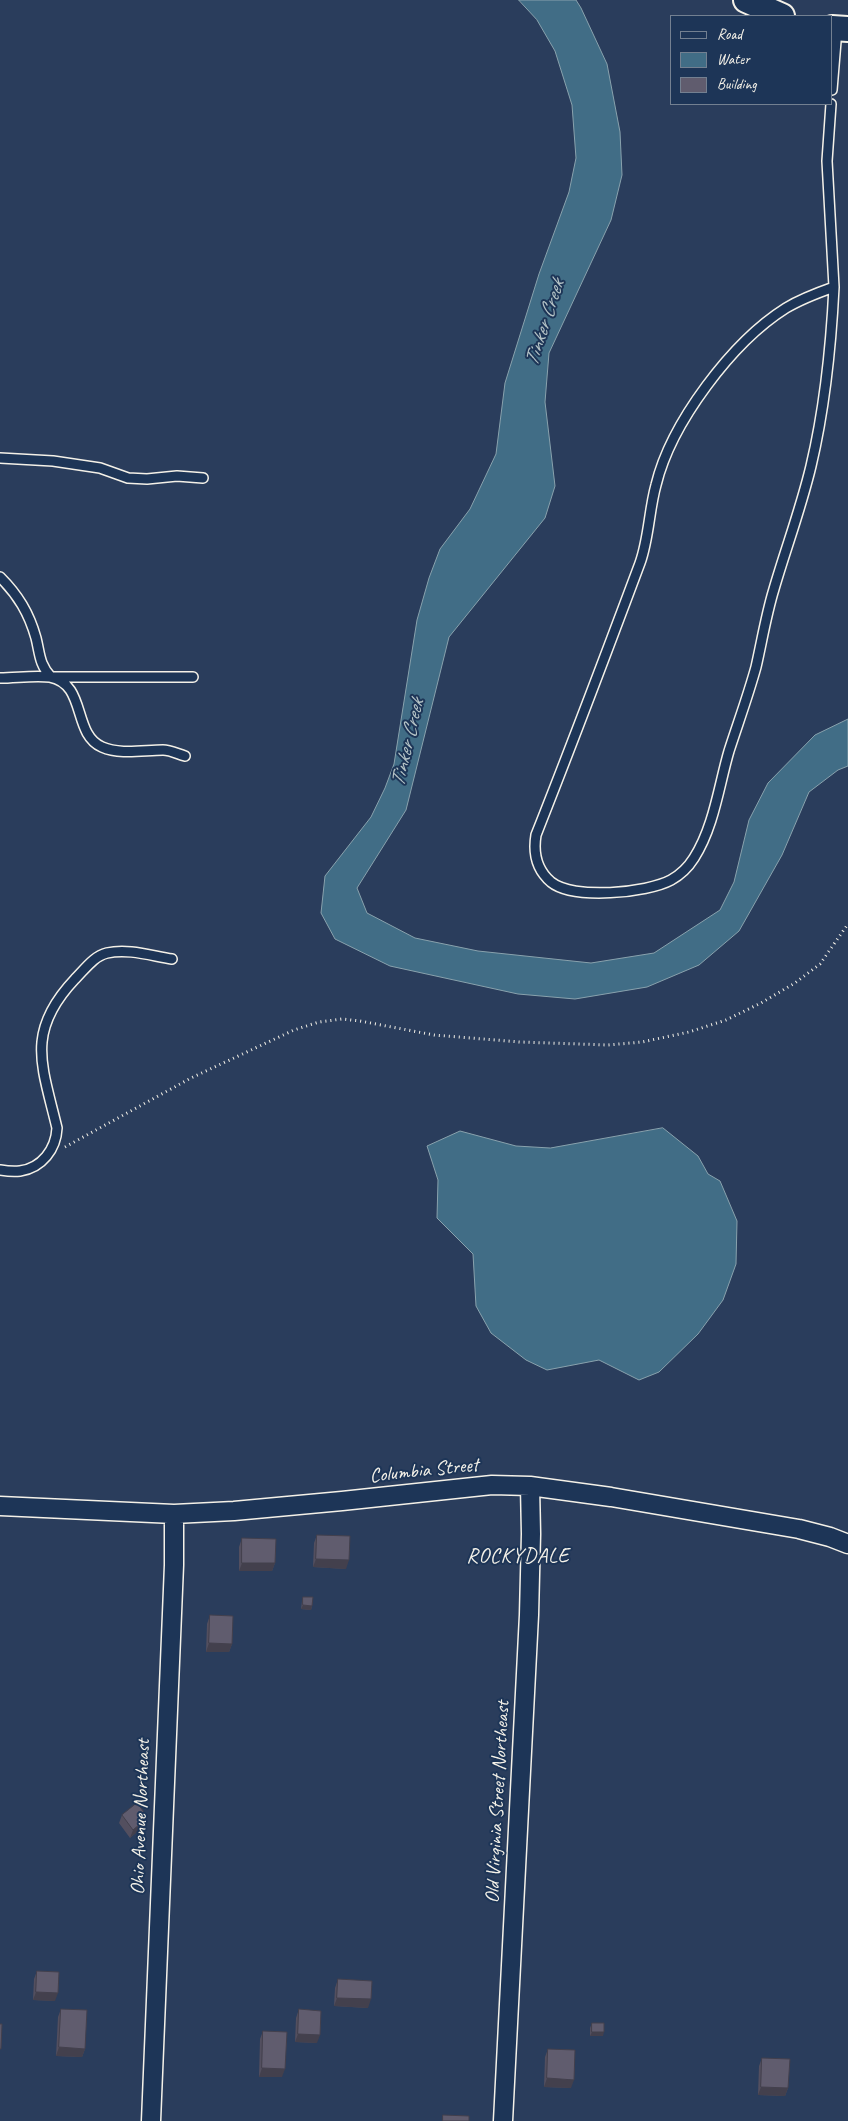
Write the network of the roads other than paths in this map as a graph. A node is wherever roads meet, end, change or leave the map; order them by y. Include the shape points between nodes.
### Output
1 (746, 0) edge
2 (780, 15) edge
3 (839, 29) edge
4 (833, 81) edge
5 (831, 105) edge
6 (834, 287) junction
7 (0, 458) edge
8 (204, 478) dead end
9 (0, 577) edge
10 (51, 677) junction
11 (193, 677) dead end
12 (0, 678) edge
13 (185, 756) dead end
14 (172, 959) dead end
15 (0, 1170) edge
16 (530, 1486) junction
17 (0, 1506) edge
18 (174, 1514) junction
19 (848, 1544) edge
20 (151, 2121) edge
21 (503, 2121) edge

1 - 2 main road
3 - 4 lane
5 - 6 lane via 827,161
6 - 6 lane via 831,347 811,466 773,590 756,666 718,795 695,857 673,879 657,886 604,893 562,888 552,883 536,862 536,835 643,556 656,484 665,457 697,397 724,364 764,324 786,308
7 - 8 lane via 100,468 128,478
9 - 10 lane via 23,604 36,636 43,668
10 - 11 lane
10 - 12 lane
10 - 13 lane via 73,693 90,739 101,747 111,750 165,750
14 - 15 lane via 120,951 106,953 96,958 72,982 45,1024 41,1043 57,1140 49,1154 32,1168
16 - 18 street, Columbia Street via 492,1485 293,1506
16 - 19 street, Columbia Street via 799,1529
16 - 21 street, Old Virginia Street Northeast via 529,1615
17 - 18 street, Columbia Street
18 - 20 street, Ohio Avenue Northeast

